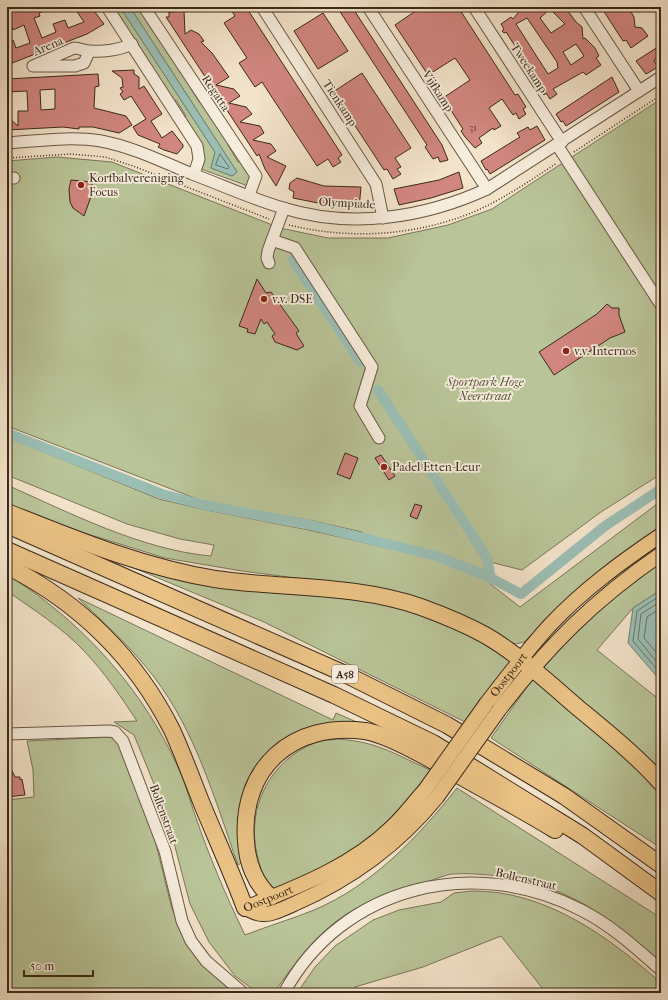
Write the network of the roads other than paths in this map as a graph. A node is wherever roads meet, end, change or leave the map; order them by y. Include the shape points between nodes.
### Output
1 (107, 7) edge
2 (144, 7) edge
3 (262, 7) edge
4 (368, 7) edge
5 (474, 7) edge
6 (584, 7) edge
7 (132, 44) junction
8 (89, 52) dead end
9 (661, 77) edge
10 (639, 91) junction
11 (7, 143) edge
12 (560, 144) junction
13 (194, 174) junction
14 (487, 189) junction
15 (249, 195) junction
16 (284, 208) junction
17 (383, 218) junction
18 (272, 240) junction
19 (269, 264) dead end
20 (661, 305) edge
21 (379, 438) dead end
22 (7, 512) edge
23 (7, 526) edge
24 (661, 535) edge
25 (7, 550) edge
26 (661, 554) edge
27 (7, 566) edge
28 (525, 664) junction
29 (7, 734) edge
30 (661, 783) edge
31 (431, 793) junction
32 (621, 863) junction
33 (661, 865) edge
34 (661, 893) edge
35 (271, 897) junction
36 (245, 908) junction
37 (661, 970) edge
38 (243, 993) edge
39 (284, 993) edge

1 - 7 street
2 - 15 street, Regatta via 256,176
3 - 17 street, Tienkamp via 376,184
4 - 14 street, Vijfkamp
5 - 12 street, Tweekamp
6 - 10 street
7 - 8 street via 123,49
7 - 13 street via 197,146 199,158
9 - 10 street, Olympiade
10 - 12 street, Olympiade
11 - 13 street, Olympiade via 99,141 134,151
12 - 14 street, Olympiade
12 - 20 street, Tweekamp via 566,158
13 - 15 street, Olympiade
14 - 17 street, Olympiade via 459,202 432,210
15 - 16 street, Olympiade
16 - 17 street, Olympiade via 344,218
16 - 18 street
18 - 19 street via 267,254
18 - 21 street via 295,248 372,367 360,406
22 - 28 highway via 131,559 178,572 253,583 355,591 398,600 446,616 486,636
23 - 33 highway, A58 via 343,673 447,725 564,796
24 - 28 main road, Oostpoort via 622,561 568,607
25 - 32 highway, A58 via 334,695 433,743 547,812
26 - 28 main road, Oostpoort via 632,573
27 - 36 highway via 78,610 124,655 149,689 172,731
28 - 30 highway via 644,764
28 - 31 main road, Oostpoort, bridge
29 - 38 street, Bollenstraat via 109,731 115,732 123,740 165,851 182,921 191,941 206,961
31 - 35 main road, Oostpoort via 360,853 319,877
31 - 36 main road, Oostpoort via 402,834 380,853 315,895 262,914
32 - 34 highway, A58
32 - 35 highway, A58 via 590,852 421,754 366,731 335,729 306,736 277,754 260,774 250,797 244,823 246,848 251,867 262,890
35 - 36 main road, Oostpoort
37 - 39 street, Bollenstraat via 609,927 582,910 562,901 518,888 480,882 426,887 390,898 355,916 321,943 298,969

